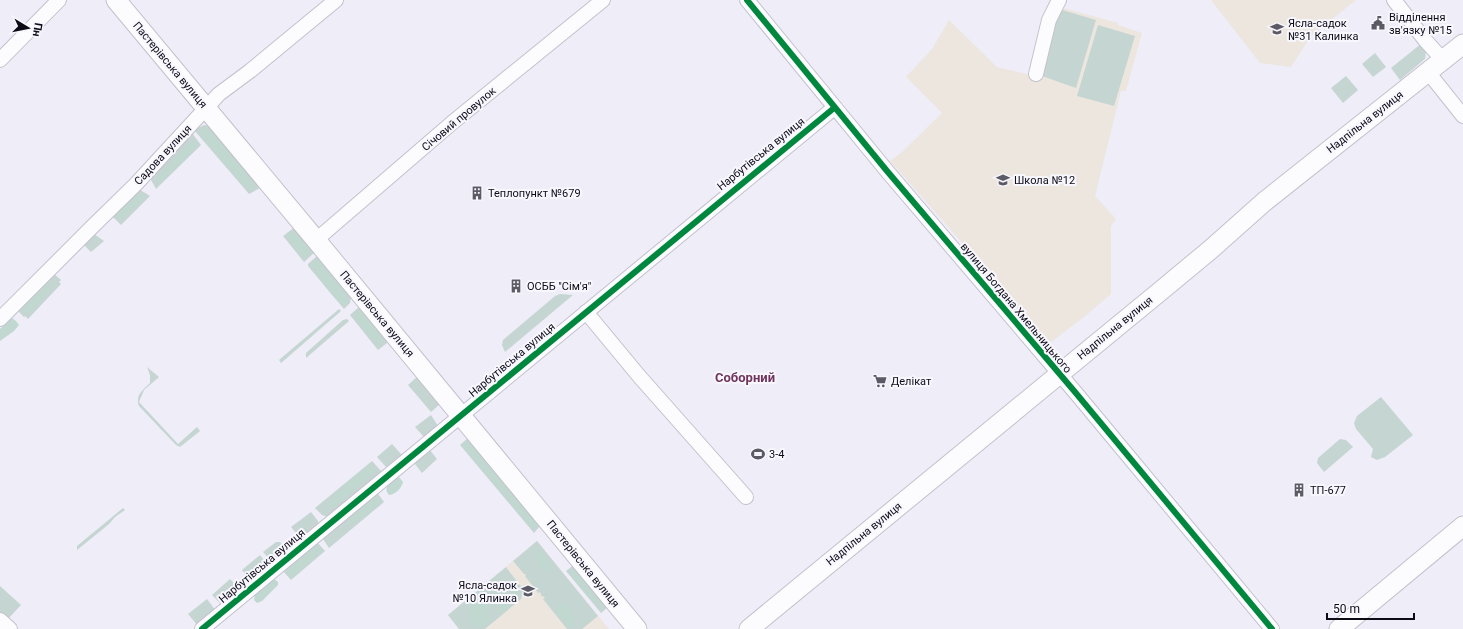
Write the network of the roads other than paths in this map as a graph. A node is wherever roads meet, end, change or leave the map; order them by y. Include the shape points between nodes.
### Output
1 (58, 0) edge
2 (116, 0) edge
3 (336, 0) edge
4 (603, 0) edge
5 (746, 0) edge
6 (1059, 0) edge
7 (1394, 0) edge
8 (1463, 44) edge
9 (3, 52) edge
10 (1443, 60) junction
11 (1428, 72) junction
12 (1036, 74) dead end
13 (834, 108) junction
14 (206, 109) junction
15 (1463, 116) edge
16 (316, 240) junction
17 (586, 312) junction
18 (0, 320) edge
19 (1059, 374) junction
20 (461, 415) junction
21 (746, 497) dead end
22 (1463, 526) edge
23 (0, 620) edge
24 (10, 629) edge
25 (202, 629) edge
26 (637, 629) edge
27 (749, 629) edge
28 (1272, 629) edge
29 (1339, 629) edge

1 - 9 street
2 - 14 main road, Пастерівська вулиця
3 - 14 street, Садова вулиця via 219,94
4 - 16 street, Січовий провулок via 453,122
5 - 13 street, вулиця Богдана Хмельницького
6 - 12 street via 1050,20
7 - 10 street
8 - 10 main road, Надпільна вулиця
10 - 11 main road, Надпільна вулиця
11 - 15 street
11 - 19 main road, Надпільна вулиця via 1264,202 1210,250
13 - 17 street, Нарбутівська вулиця
13 - 19 street, вулиця Богдана Хмельницького
14 - 16 main road, Пастерівська вулиця
14 - 18 street, Садова вулиця via 136,184
16 - 20 main road, Пастерівська вулиця
17 - 20 street, Нарбутівська вулиця
17 - 21 street
19 - 27 main road, Надпільна вулиця
19 - 28 street, вулиця Богдана Хмельницького
20 - 25 street, Нарбутівська вулиця
20 - 26 main road, Пастерівська вулиця
22 - 29 main road
23 - 24 street

